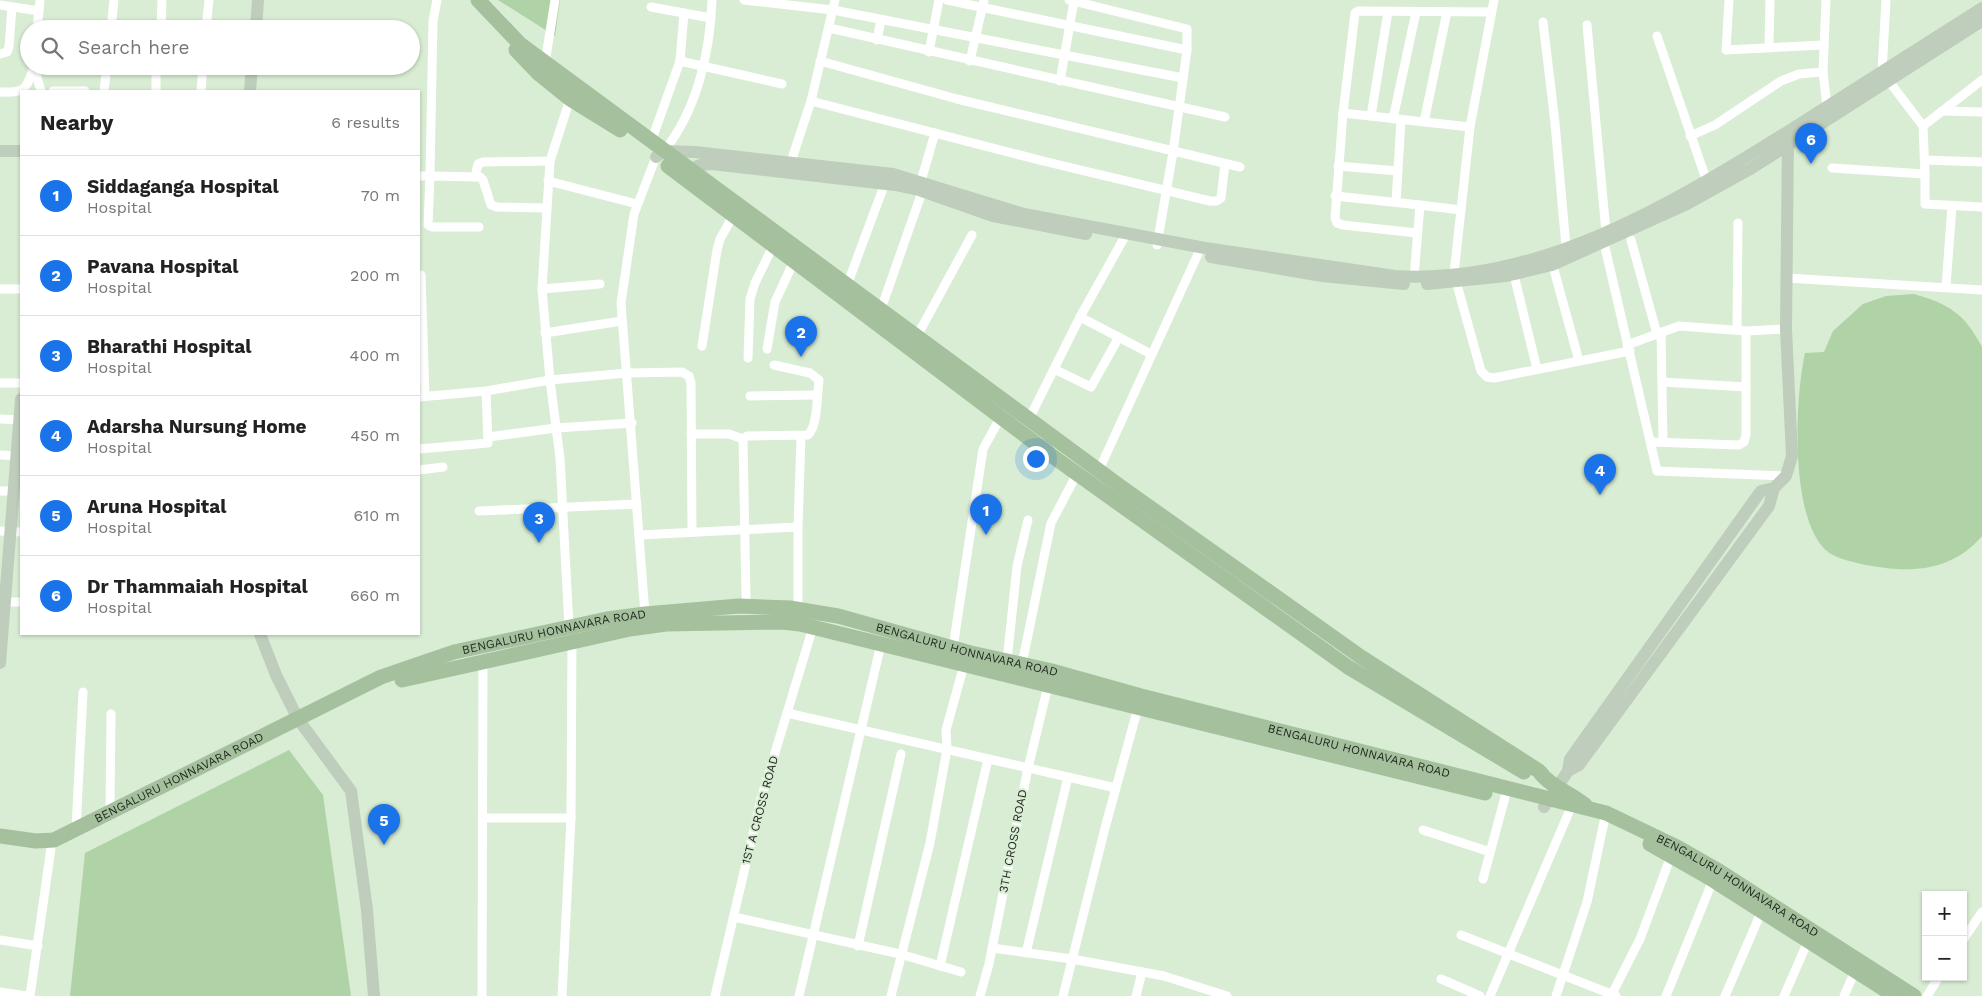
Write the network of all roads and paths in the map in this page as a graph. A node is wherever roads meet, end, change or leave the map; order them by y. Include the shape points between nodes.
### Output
1 (40, 0) edge
2 (114, 0) edge
3 (162, 0) edge
4 (208, 0) edge
5 (258, 0) edge
6 (437, 0) edge
7 (467, 0) edge
8 (478, 0) edge
9 (555, 0) edge
10 (712, 0) edge
11 (744, 0) edge
12 (835, 0) edge
13 (940, 0) edge
14 (947, 0) edge
15 (1494, 0) edge
16 (1729, 0) edge
17 (1770, 0) edge
18 (1826, 0) edge
19 (1886, 0) edge
20 (1072, 1) edge
21 (983, 4) edge
22 (0, 5) edge
23 (12, 7) junction
24 (651, 7) dead end
25 (1982, 8) edge
26 (833, 10) junction
27 (39, 11) junction
28 (1388, 12) junction
29 (1416, 12) junction
30 (1447, 12) junction
31 (1491, 12) junction
32 (684, 13) junction
33 (711, 18) junction
34 (38, 20) edge
35 (112, 20) edge
36 (161, 20) edge
37 (207, 20) edge
38 (257, 20) edge
39 (881, 20) junction
40 (1543, 22) dead end
41 (1981, 24) edge
42 (1587, 25) dead end
43 (1069, 26) junction
44 (829, 28) junction
45 (933, 30) junction
46 (1656, 36) dead end
47 (975, 38) junction
48 (877, 40) junction
49 (1824, 45) junction
50 (1769, 46) junction
51 (1187, 50) junction
52 (929, 52) junction
53 (0, 54) edge
54 (1066, 54) junction
55 (680, 61) junction
56 (820, 61) junction
57 (970, 61) junction
58 (545, 63) junction
59 (704, 67) junction
60 (1823, 72) junction
61 (31, 75) edge
62 (36, 75) edge
63 (106, 75) edge
64 (156, 75) edge
65 (202, 75) edge
66 (251, 75) edge
67 (1885, 76) junction
68 (1183, 78) junction
69 (1982, 80) edge
70 (1060, 81) junction
71 (782, 84) dead end
72 (23, 90) edge
73 (40, 90) edge
74 (104, 90) edge
75 (156, 90) edge
76 (200, 90) edge
77 (250, 90) edge
78 (20, 91) edge
79 (0, 92) edge
80 (570, 99) junction
81 (811, 101) junction
82 (1827, 107) junction
83 (1179, 108) junction
84 (1942, 111) junction
85 (1982, 112) edge
86 (1343, 113) junction
87 (1371, 116) junction
88 (1225, 117) dead end
89 (1397, 119) junction
90 (1424, 122) junction
91 (1923, 126) junction
92 (1470, 127) junction
93 (934, 133) junction
94 (1690, 136) junction
95 (1788, 138) junction
96 (651, 142) junction
97 (0, 151) edge
98 (20, 151) edge
99 (1173, 152) junction
100 (660, 154) junction
101 (1925, 160) junction
102 (550, 162) junction
103 (1982, 162) edge
104 (1225, 164) junction
105 (1338, 166) junction
106 (790, 167) junction
107 (1240, 167) dead end
108 (1832, 168) dead end
109 (683, 171) junction
110 (1398, 171) junction
111 (1925, 174) junction
112 (420, 176) edge
113 (430, 176) junction
114 (475, 177) junction
115 (548, 182) junction
116 (1707, 182) junction
117 (885, 183) junction
118 (922, 186) junction
119 (1167, 191) junction
120 (1335, 196) junction
121 (1396, 202) junction
122 (637, 204) junction
123 (1420, 205) junction
124 (1952, 206) junction
125 (547, 208) junction
126 (1982, 208) edge
127 (1460, 210) junction
128 (733, 216) junction
129 (1738, 223) dead end
130 (479, 227) dead end
131 (1417, 233) junction
132 (972, 235) dead end
133 (1605, 237) junction
134 (1124, 238) junction
135 (1631, 240) dead end
136 (1158, 242) junction
137 (773, 246) junction
138 (1566, 248) junction
139 (1198, 254) junction
140 (1551, 260) junction
141 (794, 261) junction
142 (421, 274) dead end
143 (1514, 275) junction
144 (1414, 277) junction
145 (1455, 278) junction
146 (1787, 278) junction
147 (600, 284) dead end
148 (1946, 286) junction
149 (0, 289) edge
150 (20, 289) edge
151 (542, 289) junction
152 (1982, 290) edge
153 (845, 291) junction
154 (880, 312) junction
155 (1080, 317) junction
156 (622, 322) junction
157 (1786, 329) junction
158 (1741, 331) junction
159 (545, 333) junction
160 (1659, 333) junction
161 (1118, 337) junction
162 (916, 338) junction
163 (702, 346) dead end
164 (1628, 348) junction
165 (767, 349) dead end
166 (1151, 354) junction
167 (748, 358) dead end
168 (1579, 362) junction
169 (774, 365) dead end
170 (1054, 369) junction
171 (1537, 370) junction
172 (627, 373) junction
173 (550, 380) junction
174 (1662, 382) junction
175 (0, 383) edge
176 (20, 383) edge
177 (1746, 387) junction
178 (486, 391) junction
179 (817, 395) junction
180 (422, 396) edge
181 (750, 396) dead end
182 (1004, 410) junction
183 (20, 416) edge
184 (0, 419) edge
185 (1030, 419) junction
186 (632, 423) junction
187 (556, 428) junction
188 (691, 434) junction
189 (801, 436) junction
190 (488, 437) junction
191 (743, 439) junction
192 (1651, 442) junction
193 (1663, 442) junction
194 (420, 449) edge
195 (0, 455) edge
196 (19, 456) edge
197 (443, 466) dead end
198 (420, 470) edge
199 (1099, 470) junction
200 (1077, 474) junction
201 (1786, 476) junction
202 (16, 488) edge
203 (0, 491) edge
204 (637, 504) junction
205 (562, 507) junction
206 (479, 511) dead end
207 (1028, 520) dead end
208 (798, 527) junction
209 (744, 529) junction
210 (10, 531) edge
211 (692, 532) junction
212 (639, 535) junction
213 (746, 597) dead end
214 (2, 602) edge
215 (20, 602) edge
216 (798, 610) junction
217 (645, 614) junction
218 (813, 627) junction
219 (260, 635) edge
220 (570, 635) junction
221 (881, 644) junction
222 (953, 648) junction
223 (483, 661) junction
224 (1007, 661) junction
225 (0, 662) edge
226 (1022, 664) junction
227 (964, 665) junction
228 (1048, 686) junction
229 (83, 692) dead end
230 (1139, 702) junction
231 (788, 713) junction
232 (112, 714) dead end
233 (301, 722) junction
234 (861, 730) junction
235 (947, 749) junction
236 (901, 754) dead end
237 (988, 759) junction
238 (1028, 768) junction
239 (1518, 769) junction
240 (1068, 777) junction
241 (1544, 778) junction
242 (1116, 788) junction
243 (1501, 791) junction
244 (1551, 797) junction
245 (110, 812) junction
246 (1568, 812) junction
247 (1595, 816) junction
248 (484, 818) junction
249 (571, 818) junction
250 (76, 829) junction
251 (1423, 830) dead end
252 (0, 836) edge
253 (0, 843) edge
254 (50, 848) junction
255 (1490, 852) junction
256 (1671, 856) junction
257 (1483, 879) dead end
258 (1713, 880) junction
259 (1764, 906) junction
260 (1982, 912) edge
261 (734, 917) junction
262 (813, 936) junction
263 (1461, 936) dead end
264 (1966, 936) edge
265 (0, 940) edge
266 (1808, 941) junction
267 (38, 946) junction
268 (858, 946) junction
269 (992, 948) junction
270 (1026, 953) junction
271 (900, 954) junction
272 (1507, 954) junction
273 (1072, 960) junction
274 (940, 966) junction
275 (1855, 971) junction
276 (961, 972) dead end
277 (1142, 972) junction
278 (1563, 974) junction
279 (1441, 979) dead end
280 (1936, 981) edge
281 (0, 992) edge
282 (1612, 995) edge
283 (29, 996) edge
284 (374, 996) edge
285 (482, 996) edge
286 (562, 996) edge
287 (715, 996) edge
288 (799, 996) edge
289 (890, 996) edge
290 (980, 996) edge
291 (1063, 996) edge
292 (1136, 996) edge
293 (1227, 996) edge
294 (1480, 996) edge
295 (1490, 996) edge
296 (1556, 996) edge
297 (1666, 996) edge
298 (1725, 996) edge
299 (1784, 996) edge
300 (1844, 996) edge
301 (1894, 996) edge
302 (1914, 996) edge
303 (1927, 996) edge

1 - 27 street
2 - 35 street
3 - 36 street
4 - 37 street
5 - 38 main road
6 - 113 street via 433,21
7 - 80 main road via 539,74
8 - 58 main road via 520,44
9 - 58 street
10 - 33 street
11 - 26 street
12 - 26 street
13 - 45 street
14 - 21 street
15 - 31 street
16 - 50 street via 1726,50
17 - 50 street
18 - 49 street
19 - 67 street
20 - 43 street
20 - 51 street via 1182,27 1188,35
21 - 43 street
21 - 47 street
22 - 23 street
23 - 27 street
23 - 53 street via 9,47 7,52
24 - 32 street
25 - 67 main road
26 - 39 street
26 - 44 street
27 - 34 street
28 - 29 street
28 - 86 street via 1355,13
28 - 87 street
29 - 30 street
29 - 89 street
30 - 31 street
30 - 90 street
31 - 92 street
32 - 33 street
32 - 55 street
33 - 59 street
39 - 45 street
39 - 48 street
40 - 138 street
41 - 67 main road
42 - 133 street
43 - 51 street
43 - 54 street
44 - 48 street
44 - 56 street
45 - 47 street
45 - 52 street
46 - 94 street
47 - 54 street
47 - 57 street
48 - 52 street
49 - 50 street
49 - 60 street
51 - 68 street
52 - 57 street
54 - 68 street
54 - 70 street
55 - 59 street
55 - 96 street
56 - 81 street
56 - 99 street via 957,99
57 - 70 street
58 - 96 main road
59 - 71 street
59 - 100 street via 679,131
60 - 82 street
60 - 94 street via 1799,74 1781,81 1715,125
61 - 72 street
62 - 73 street
63 - 74 street
64 - 75 street
65 - 76 street
66 - 77 main road
67 - 82 main road
67 - 91 street
67 - 95 main road
68 - 83 street
69 - 84 street
70 - 83 street
78 - 79 street
80 - 100 main road
80 - 102 street
81 - 93 street
81 - 106 street
82 - 95 main road
83 - 88 street
83 - 99 street
84 - 85 street
84 - 91 street
86 - 87 street
86 - 105 street
87 - 89 street
89 - 90 street
89 - 110 street
90 - 92 street
91 - 101 street
92 - 127 street
93 - 118 street
93 - 119 street
94 - 116 street
95 - 116 main road
95 - 133 main road via 1724,185
95 - 146 main road
96 - 100 main road
97 - 98 main road
99 - 104 street
99 - 119 street
100 - 106 main road
100 - 109 main road
100 - 122 street
101 - 103 street
101 - 111 street
102 - 114 street via 484,162 478,164
102 - 115 street
104 - 107 street
104 - 119 street via 1221,198 1217,201
105 - 110 street
105 - 120 street
106 - 109 main road via 712,164
106 - 117 main road
106 - 118 main road via 893,174
108 - 111 street
109 - 128 main road
109 - 153 main road
110 - 121 street
111 - 124 street via 1925,204
112 - 113 street
113 - 114 street
113 - 130 street via 428,225
114 - 125 street via 483,180 491,205
115 - 122 street
115 - 125 street
116 - 133 main road
117 - 118 main road
117 - 153 street
118 - 134 main road via 975,211 1015,222
118 - 136 main road via 1024,214
118 - 154 street
119 - 136 street
120 - 121 street
120 - 131 street via 1337,223
121 - 123 street
122 - 156 street via 623,284
123 - 127 street
123 - 131 street
124 - 126 street
124 - 148 street
125 - 151 street
127 - 145 street
128 - 137 main road
128 - 163 street via 720,239
129 - 158 street
131 - 144 street
132 - 162 street
133 - 138 main road
133 - 140 main road
133 - 164 street
134 - 136 main road
134 - 155 street
135 - 160 street
136 - 139 main road
136 - 144 main road
137 - 141 main road
137 - 167 street via 750,299
138 - 140 main road
139 - 145 main road via 1360,281 1409,285
139 - 166 street
140 - 143 main road
140 - 145 main road
140 - 168 street
141 - 153 main road
141 - 165 street via 776,302
142 - 180 street
143 - 145 main road
143 - 171 street
144 - 145 main road
145 - 171 street via 1481,371 1487,378
146 - 148 street
146 - 157 main road
147 - 151 street
148 - 152 street
149 - 150 street
151 - 159 street
153 - 154 main road
153 - 182 main road
154 - 162 main road
155 - 161 street
155 - 170 street
156 - 159 street
156 - 172 street
157 - 158 street
157 - 201 main road via 1792,456
158 - 160 street via 1679,326
158 - 177 street
159 - 173 street
160 - 164 street
160 - 174 street
161 - 166 street
161 - 170 street via 1091,387
162 - 182 main road
164 - 168 street
164 - 192 street
166 - 199 street
168 - 171 street
169 - 179 street via 810,373 819,380
170 - 185 street
172 - 173 street
172 - 186 street
172 - 188 street via 682,372 690,376
173 - 178 street
173 - 187 street
174 - 177 street
174 - 193 street
175 - 176 street
177 - 193 street via 1744,442 1739,445
178 - 180 street
178 - 190 street
179 - 181 street
179 - 189 street via 812,431
182 - 185 main road
182 - 200 main road
182 - 222 street via 984,449
183 - 184 street
183 - 196 main road
185 - 199 main road
186 - 187 street
186 - 204 street
187 - 190 street
187 - 205 street
188 - 191 street via 729,434
188 - 211 street
189 - 191 street via 747,436
189 - 208 street
190 - 194 street via 488,444
191 - 209 street
192 - 193 street
192 - 201 street via 1657,471
195 - 196 street
196 - 202 main road
197 - 198 street
199 - 241 main road via 1361,657 1539,771
200 - 226 street via 1051,523
200 - 239 main road via 1348,667
201 - 244 main road via 1774,488 1769,506 1579,765 1568,772
202 - 203 street
202 - 210 main road
204 - 205 street
204 - 212 street
205 - 206 street
205 - 220 street
207 - 224 street via 1017,566
208 - 209 street
208 - 216 street
209 - 211 street
209 - 213 street
210 - 214 main road
211 - 212 street
212 - 217 street
214 - 215 street
214 - 225 main road
216 - 217 main road, BENGALURU HONNAVARA ROAD via 739,606
216 - 222 main road, BENGALURU HONNAVARA ROAD via 838,616
217 - 220 main road, BENGALURU HONNAVARA ROAD
218 - 220 main road, BENGALURU HONNAVARA ROAD via 782,622 666,624
218 - 221 main road, BENGALURU HONNAVARA ROAD
218 - 231 street, 1ST A CROSS ROAD
219 - 233 main road via 276,675
220 - 223 main road, BENGALURU HONNAVARA ROAD
220 - 233 main road, BENGALURU HONNAVARA ROAD via 445,656 381,677
220 - 249 street
221 - 227 main road, BENGALURU HONNAVARA ROAD
221 - 234 street
222 - 224 main road, BENGALURU HONNAVARA ROAD
223 - 233 main road, BENGALURU HONNAVARA ROAD via 400,680
223 - 248 street
224 - 226 main road, BENGALURU HONNAVARA ROAD
226 - 230 main road, BENGALURU HONNAVARA ROAD
227 - 228 main road, BENGALURU HONNAVARA ROAD
227 - 235 street via 946,730
228 - 230 main road, BENGALURU HONNAVARA ROAD
228 - 238 street, 3TH CROSS ROAD
229 - 250 street
230 - 242 street
230 - 243 main road, BENGALURU HONNAVARA ROAD
231 - 234 street
231 - 261 street, 1ST A CROSS ROAD via 761,800
232 - 245 street
233 - 245 main road, BENGALURU HONNAVARA ROAD
233 - 254 main road, BENGALURU HONNAVARA ROAD via 77,840
233 - 284 main road via 351,791 367,910
234 - 235 street
234 - 262 street
235 - 237 street
235 - 271 street via 930,843
236 - 268 street
237 - 238 street
237 - 274 street
238 - 240 street
238 - 269 street, 3TH CROSS ROAD
239 - 241 main road via 1534,778
239 - 243 main road via 1517,781
240 - 242 street
240 - 270 street
241 - 244 main road
242 - 273 street
243 - 244 main road, BENGALURU HONNAVARA ROAD
243 - 255 street
244 - 246 main road, BENGALURU HONNAVARA ROAD
244 - 247 main road, BENGALURU HONNAVARA ROAD
245 - 250 main road, BENGALURU HONNAVARA ROAD
246 - 247 main road, BENGALURU HONNAVARA ROAD
246 - 272 street
247 - 256 main road, BENGALURU HONNAVARA ROAD
247 - 259 main road, BENGALURU HONNAVARA ROAD via 1606,813 1677,846
247 - 278 street via 1587,902
248 - 249 street
248 - 285 street
249 - 286 street
250 - 252 main road, BENGALURU HONNAVARA ROAD via 54,840
251 - 255 street
253 - 254 main road, BENGALURU HONNAVARA ROAD
254 - 267 street
255 - 257 street
256 - 258 main road, BENGALURU HONNAVARA ROAD
256 - 282 street via 1640,939
258 - 259 main road, BENGALURU HONNAVARA ROAD
258 - 297 street
259 - 266 main road, BENGALURU HONNAVARA ROAD
259 - 298 street
259 - 302 main road, BENGALURU HONNAVARA ROAD
260 - 264 street
261 - 262 street
261 - 287 street, 1ST A CROSS ROAD
262 - 268 street
262 - 288 street
263 - 272 street
265 - 267 street
266 - 275 main road, BENGALURU HONNAVARA ROAD
266 - 299 street
267 - 283 street
268 - 271 street
269 - 270 street
269 - 290 street, 3TH CROSS ROAD
270 - 273 street
271 - 274 street
271 - 289 street
272 - 278 street
272 - 295 street
273 - 277 street
273 - 291 street
274 - 276 street
275 - 300 street
275 - 301 main road, BENGALURU HONNAVARA ROAD
277 - 292 street
277 - 293 street
278 - 282 street
278 - 296 street
279 - 294 street
280 - 303 street
281 - 283 street

